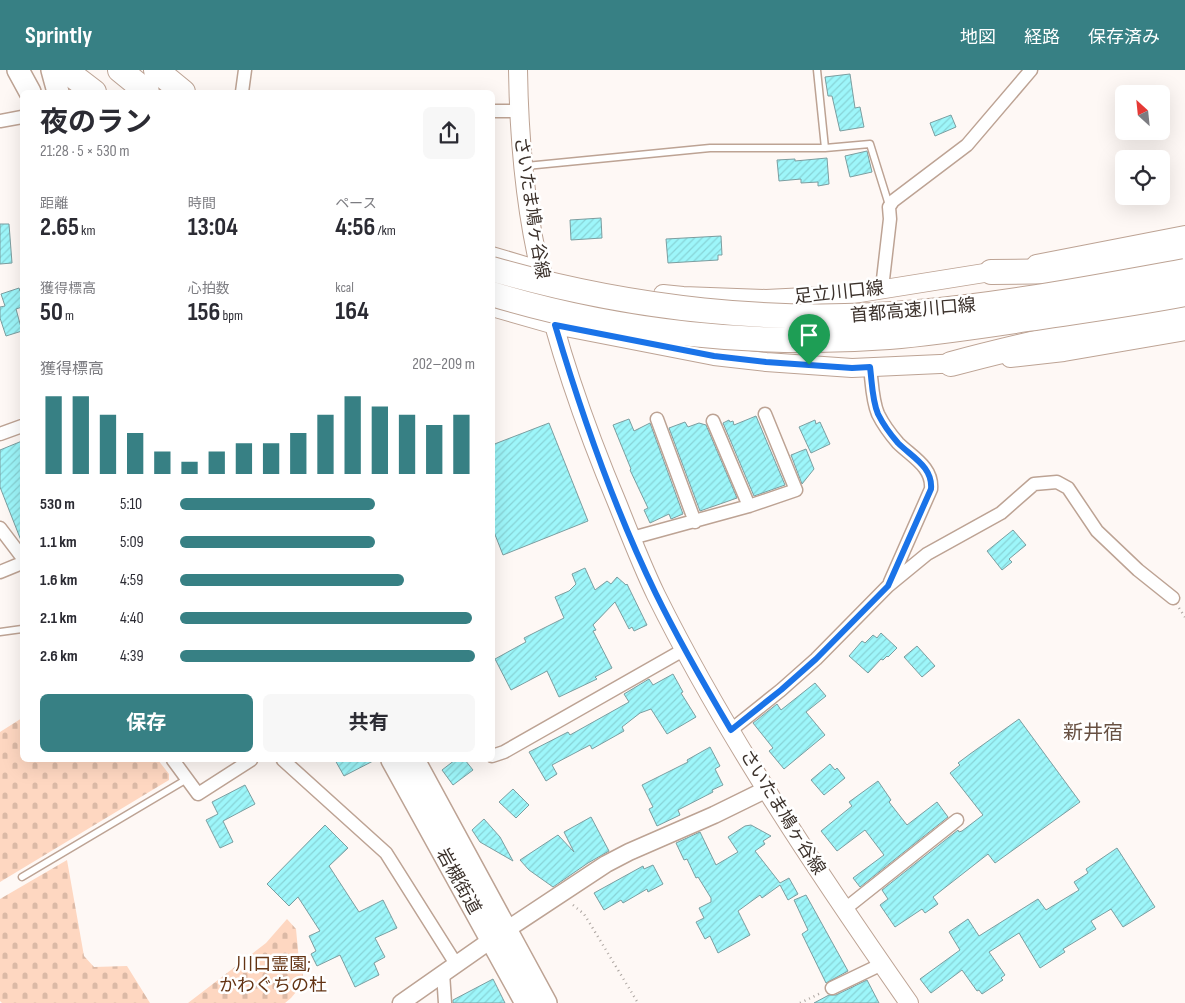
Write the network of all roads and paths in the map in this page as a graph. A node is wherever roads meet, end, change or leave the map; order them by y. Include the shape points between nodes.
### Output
1 (18, 70) edge
2 (86, 70) edge
3 (120, 70) edge
4 (156, 70) edge
5 (168, 70) edge
6 (245, 70) edge
7 (518, 70) edge
8 (817, 70) edge
9 (1031, 70) edge
10 (55, 75) edge
11 (29, 90) edge
12 (79, 90) edge
13 (89, 90) edge
14 (111, 90) edge
15 (145, 90) edge
16 (181, 90) edge
17 (194, 90) edge
18 (242, 90) edge
19 (495, 111) edge
20 (518, 111) junction
21 (20, 117) edge
22 (0, 121) edge
23 (825, 148) junction
24 (524, 166) junction
25 (889, 207) junction
26 (1185, 235) edge
27 (1185, 252) edge
28 (495, 257) edge
29 (495, 270) edge
30 (540, 270) junction
31 (1185, 271) edge
32 (990, 272) junction
33 (882, 288) junction
34 (1185, 294) edge
35 (495, 295) edge
36 (495, 308) edge
37 (1185, 312) edge
38 (555, 325) junction
39 (1185, 330) edge
40 (951, 364) junction
41 (870, 367) junction
42 (765, 414) dead end
43 (657, 419) dead end
44 (713, 421) dead end
45 (20, 427) edge
46 (0, 434) edge
47 (749, 506) junction
48 (695, 522) junction
49 (0, 528) edge
50 (632, 538) junction
51 (20, 554) edge
52 (20, 564) edge
53 (0, 572) edge
54 (888, 586) junction
55 (1173, 598) dead end
56 (20, 629) edge
57 (0, 632) edge
58 (685, 649) junction
59 (731, 730) junction
60 (495, 755) edge
61 (174, 762) edge
62 (248, 762) edge
63 (285, 762) edge
64 (393, 762) edge
65 (415, 762) edge
66 (187, 779) junction
67 (767, 790) junction
68 (957, 820) dead end
69 (22, 877) dead end
70 (560, 895) junction
71 (844, 909) junction
72 (499, 935) junction
73 (882, 964) junction
74 (450, 969) junction
75 (832, 988) joint
76 (401, 1003) edge
77 (445, 1003) edge
78 (526, 1003) edge
79 (546, 1003) edge
80 (638, 1003) edge
81 (800, 1003) edge
82 (909, 1003) edge

1 - 11 highway
2 - 14 highway
3 - 15 highway
4 - 16 highway
5 - 17 main road
6 - 18 street
7 - 20 main road, さいたま鳩ヶ谷線
8 - 23 lane
9 - 25 street via 967,146
10 - 12 main road
10 - 13 highway
19 - 20 street
20 - 24 main road, さいたま鳩ヶ谷線
21 - 22 street
23 - 24 lane via 710,148
23 - 25 lane via 870,144
24 - 30 main road, さいたま鳩ヶ谷線
25 - 33 street
26 - 32 main road, 足立川口線
27 - 32 highway via 1131,264 1068,271
28 - 30 main road, 足立川口線
29 - 31 highway, 首都高速川口線, bridge via 610,298 679,308 842,316 991,304
30 - 33 main road, 足立川口線 via 605,286 683,296 766,299 847,295
30 - 38 main road, さいたま鳩ヶ谷線
32 - 33 main road, 足立川口線
34 - 35 highway, 首都高速川口線, bridge via 990,325 889,337 809,340 634,327 530,306
36 - 38 main road
37 - 40 highway via 1070,334
38 - 41 main road via 714,356
38 - 50 main road, さいたま鳩ヶ谷線 via 597,454
39 - 40 main road via 1064,352
40 - 41 main road
41 - 54 street via 878,413 898,442 928,471 932,481
42 - 47 street via 796,490
43 - 48 street
44 - 47 street
45 - 46 street
47 - 48 street
48 - 50 street
49 - 51 street
50 - 58 main road, さいたま鳩ヶ谷線
52 - 53 street
54 - 55 street via 927,554 1001,512 1034,484 1057,482 1068,488 1107,542
54 - 59 street via 816,659
56 - 57 lane
58 - 59 main road, さいたま鳩ヶ谷線
58 - 60 street
59 - 67 main road, さいたま鳩ヶ谷線
61 - 66 street
62 - 66 street via 198,794
63 - 74 street via 386,853
64 - 72 highway, 岩槻街道
65 - 72 highway, 岩槻街道
66 - 69 lane
67 - 70 street via 630,852
67 - 71 main road, さいたま鳩ヶ谷線
68 - 71 street
70 - 72 street
70 - 80 path via 590,922
71 - 73 main road, さいたま鳩ヶ谷線
72 - 74 street
72 - 78 highway, 岩槻街道
72 - 79 highway, 岩槻街道
73 - 75 street
73 - 82 main road, さいたま鳩ヶ谷線
74 - 76 street
74 - 77 street
75 - 81 path

